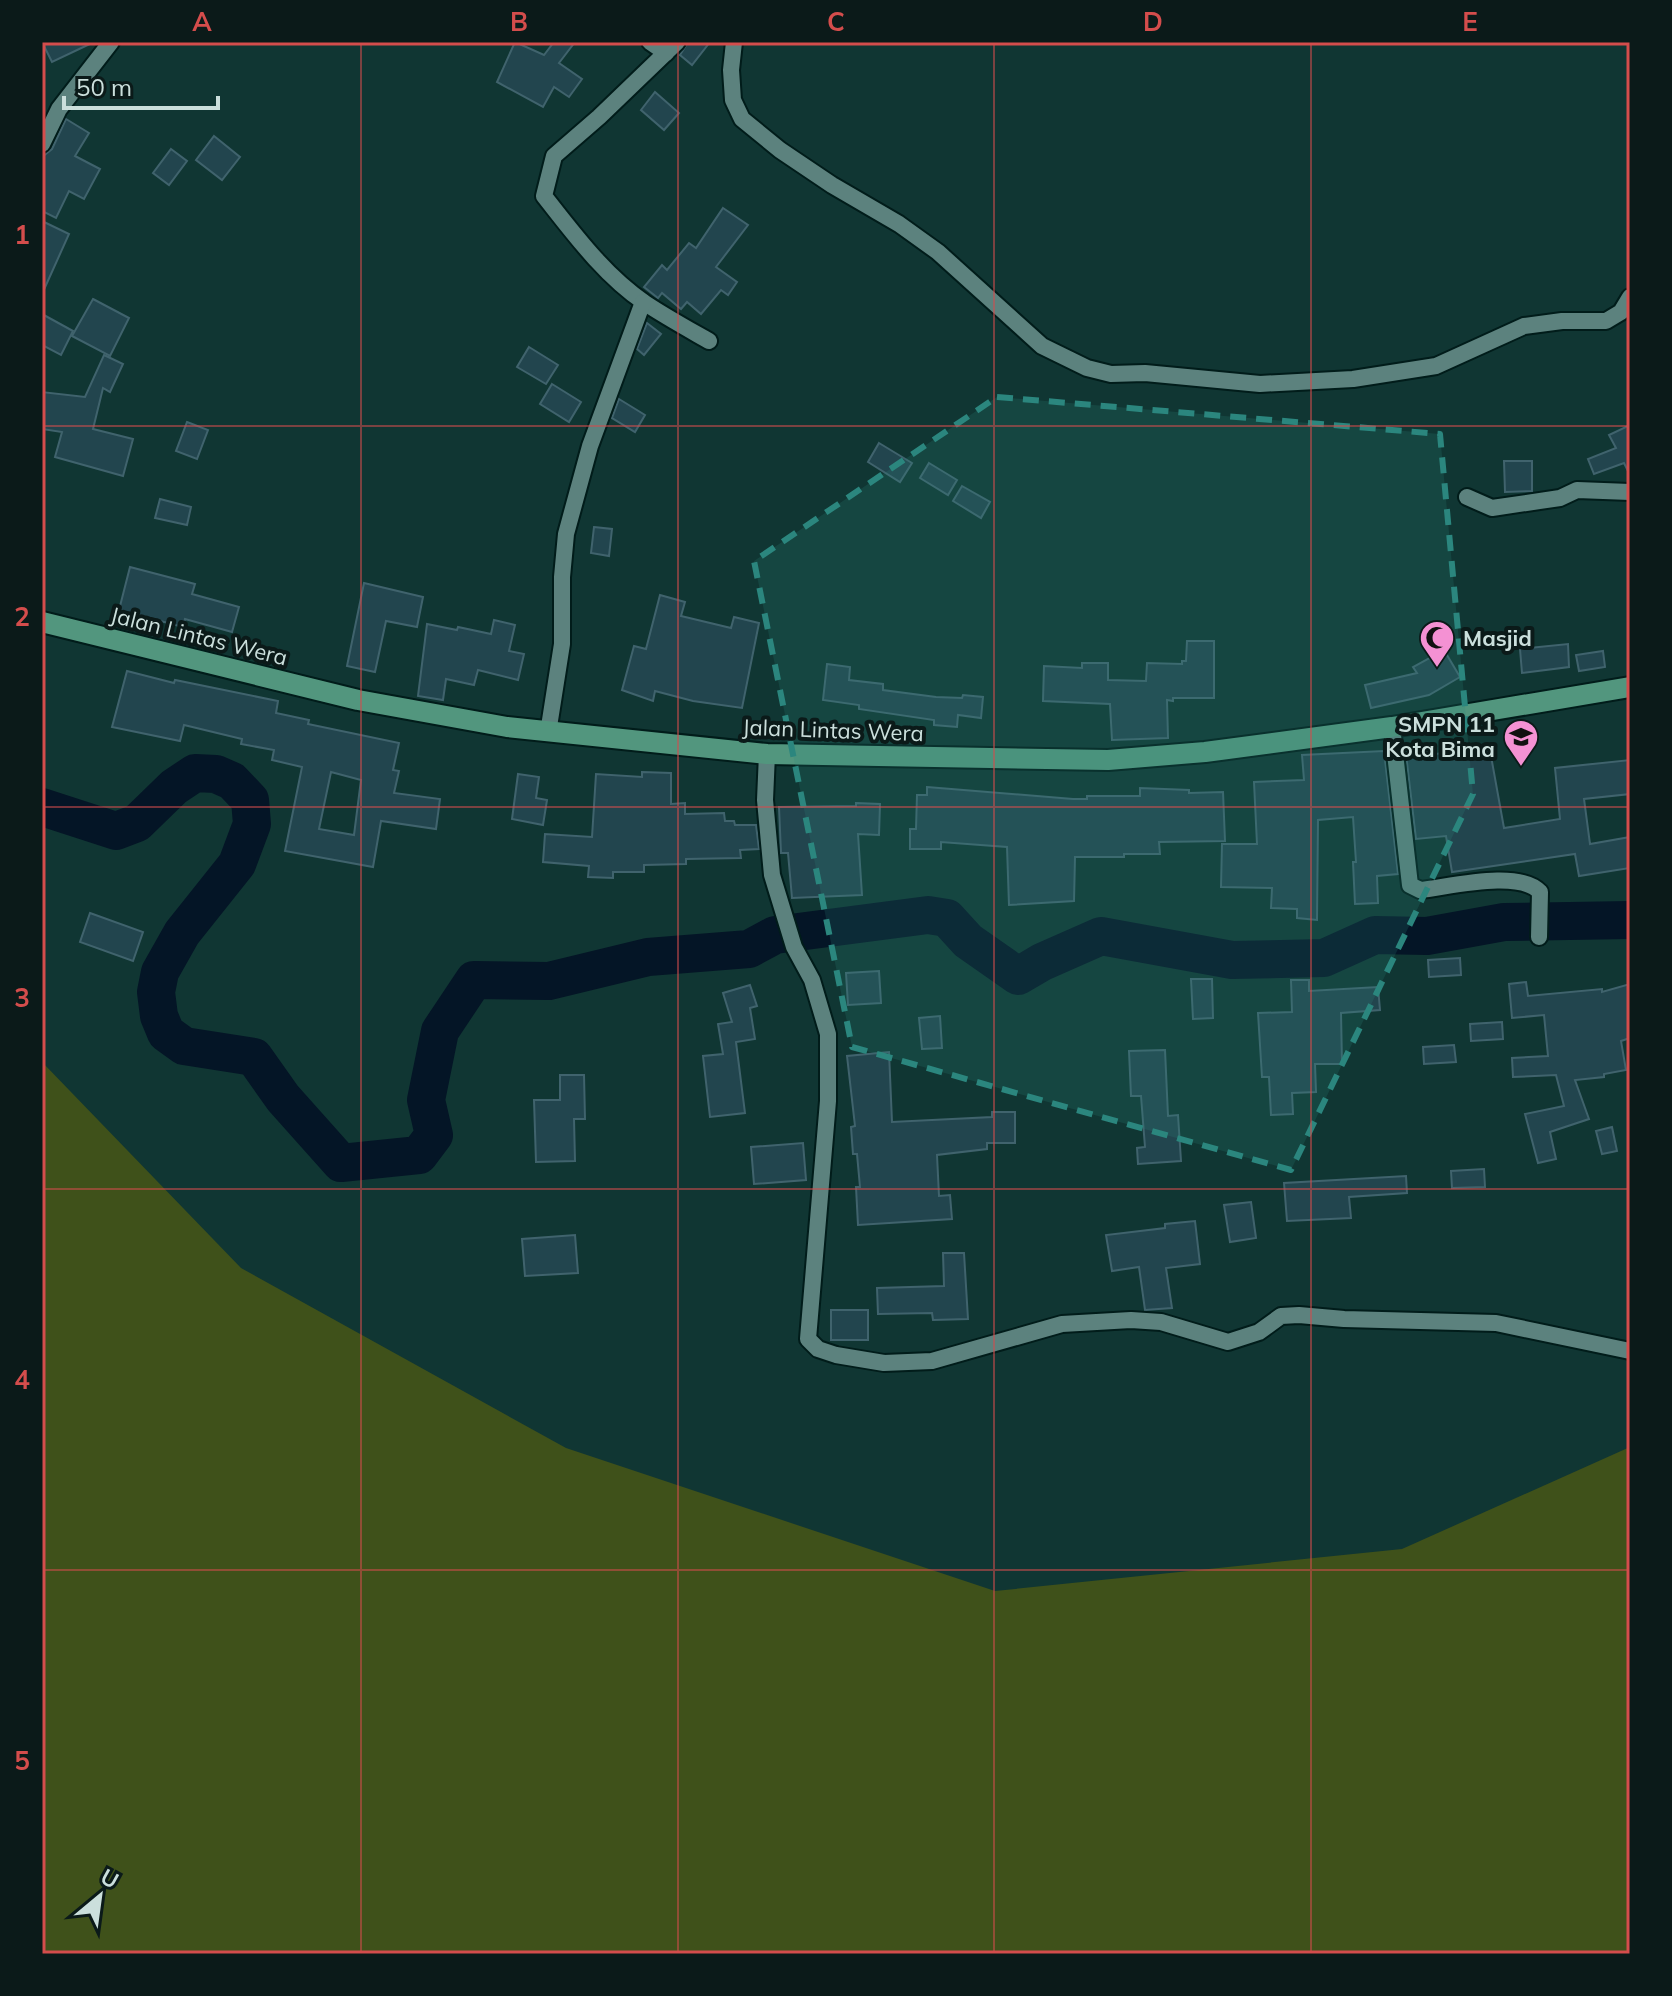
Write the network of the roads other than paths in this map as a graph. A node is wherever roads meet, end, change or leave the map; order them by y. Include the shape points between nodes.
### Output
1 (111, 42) edge
2 (650, 42) edge
3 (734, 42) edge
4 (671, 48) edge
5 (42, 144) edge
6 (1630, 297) edge
7 (643, 302) junction
8 (709, 341) dead end
9 (1630, 492) edge
10 (1467, 497) dead end
11 (42, 622) edge
12 (1630, 687) edge
13 (1392, 727) junction
14 (548, 733) junction
15 (767, 754) junction
16 (1539, 937) dead end
17 (1630, 1351) edge

1 - 5 street via 59,109
2 - 4 street
3 - 6 street via 733,100 742,119 938,252 1042,346 1087,368 1260,384 1353,379 1436,366 1524,326 1606,321 1616,317
4 - 7 street via 554,156 544,196 590,255
7 - 8 street
7 - 14 street via 590,446 566,534 562,644
9 - 10 street via 1577,490 1560,498 1492,508
11 - 14 main road, Jalan Lintas Wera via 358,700
12 - 13 main road, Jalan Lintas Wera
13 - 15 main road, Jalan Lintas Wera via 1108,760
13 - 16 street via 1410,885 1420,890 1522,881 1540,892
14 - 15 main road, Jalan Lintas Wera
15 - 17 street via 772,875 828,1034 828,1101 808,1339 818,1349 884,1363 932,1361 1062,1324 1131,1320 1161,1322 1228,1342 1259,1332 1281,1316 1299,1315 1496,1323

